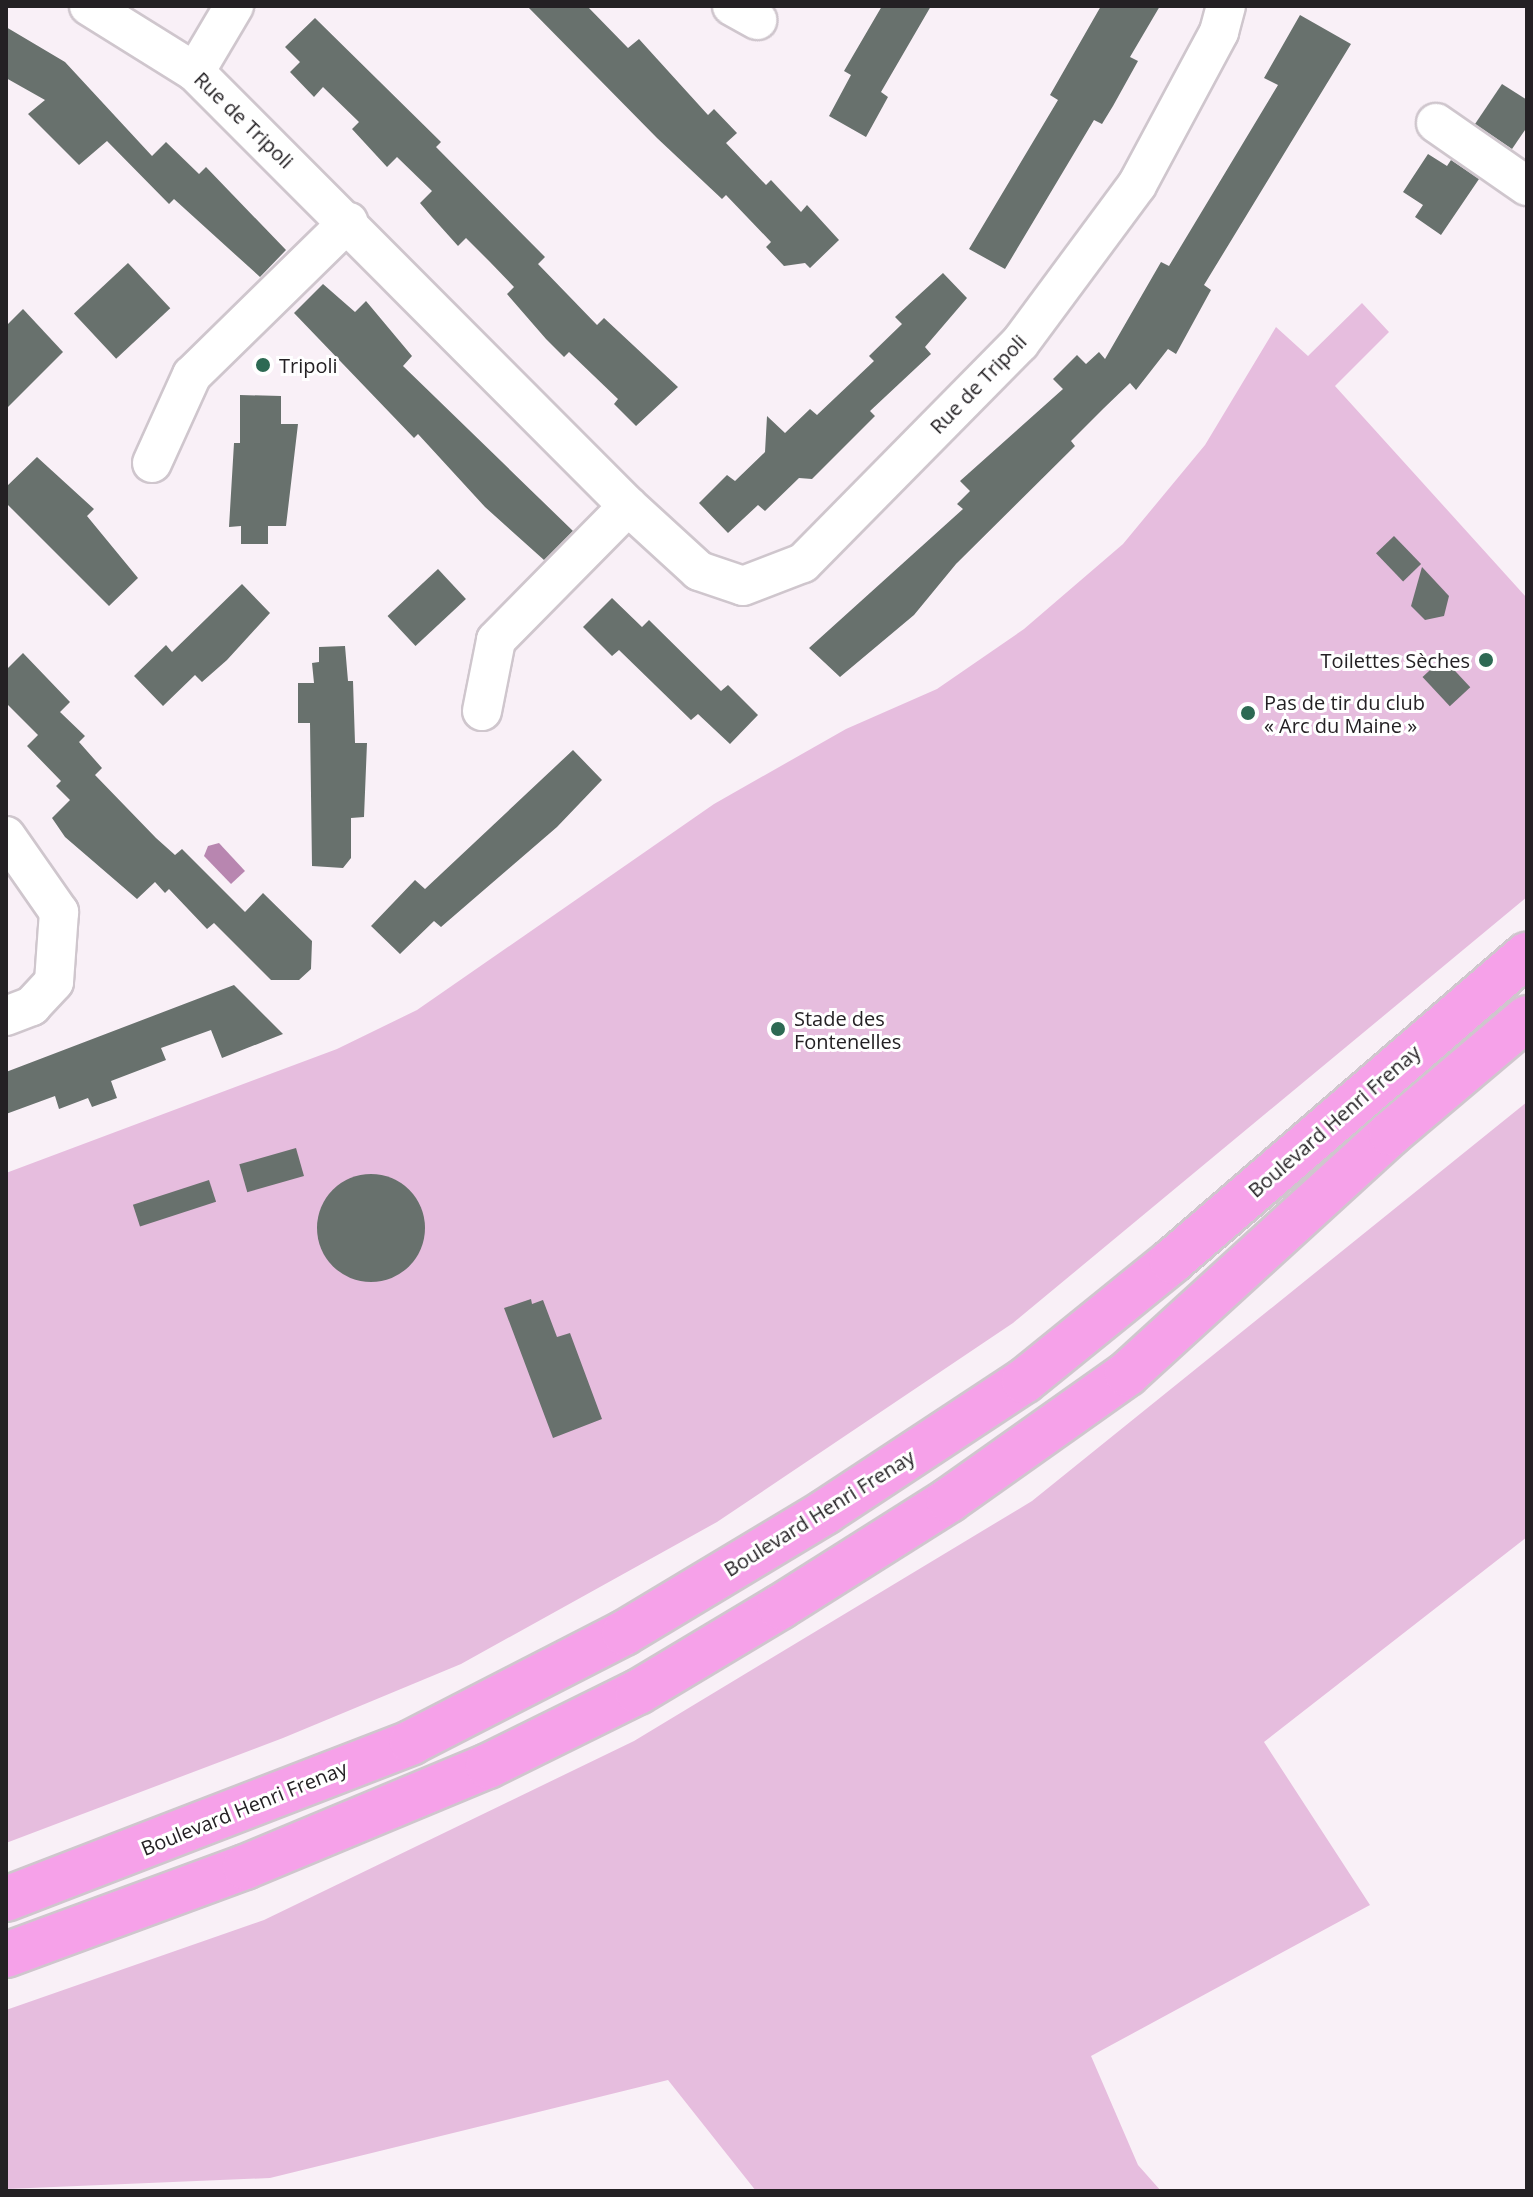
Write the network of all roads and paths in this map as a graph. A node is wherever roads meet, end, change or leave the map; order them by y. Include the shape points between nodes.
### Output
1 (89, 6) edge
2 (234, 6) edge
3 (1226, 6) edge
4 (195, 72) junction
5 (1436, 123) dead end
6 (1527, 186) edge
7 (348, 222) junction
8 (152, 463) dead end
9 (628, 506) junction
10 (482, 711) dead end
11 (6, 836) edge
12 (1527, 955) edge
13 (6, 1016) edge
14 (1527, 1018) edge
15 (6, 1899) edge
16 (6, 1955) edge

1 - 4 street, Rue de Tripoli
2 - 4 street
3 - 9 street, Rue de Tripoli via 1219,32 1137,185 1020,343 803,563 743,586 699,571
4 - 7 street, Rue de Tripoli
5 - 6 street
7 - 8 street via 192,375
7 - 9 street, Rue de Tripoli
9 - 10 street via 496,640
11 - 13 street via 47,888 59,912 59,928 54,982 32,1006
12 - 15 highway, Boulevard Henri Frenay via 1172,1261 1024,1381 825,1512 624,1633 412,1742
14 - 16 highway via 1391,1133 1127,1374 949,1500 780,1607 638,1692 488,1766 245,1867

